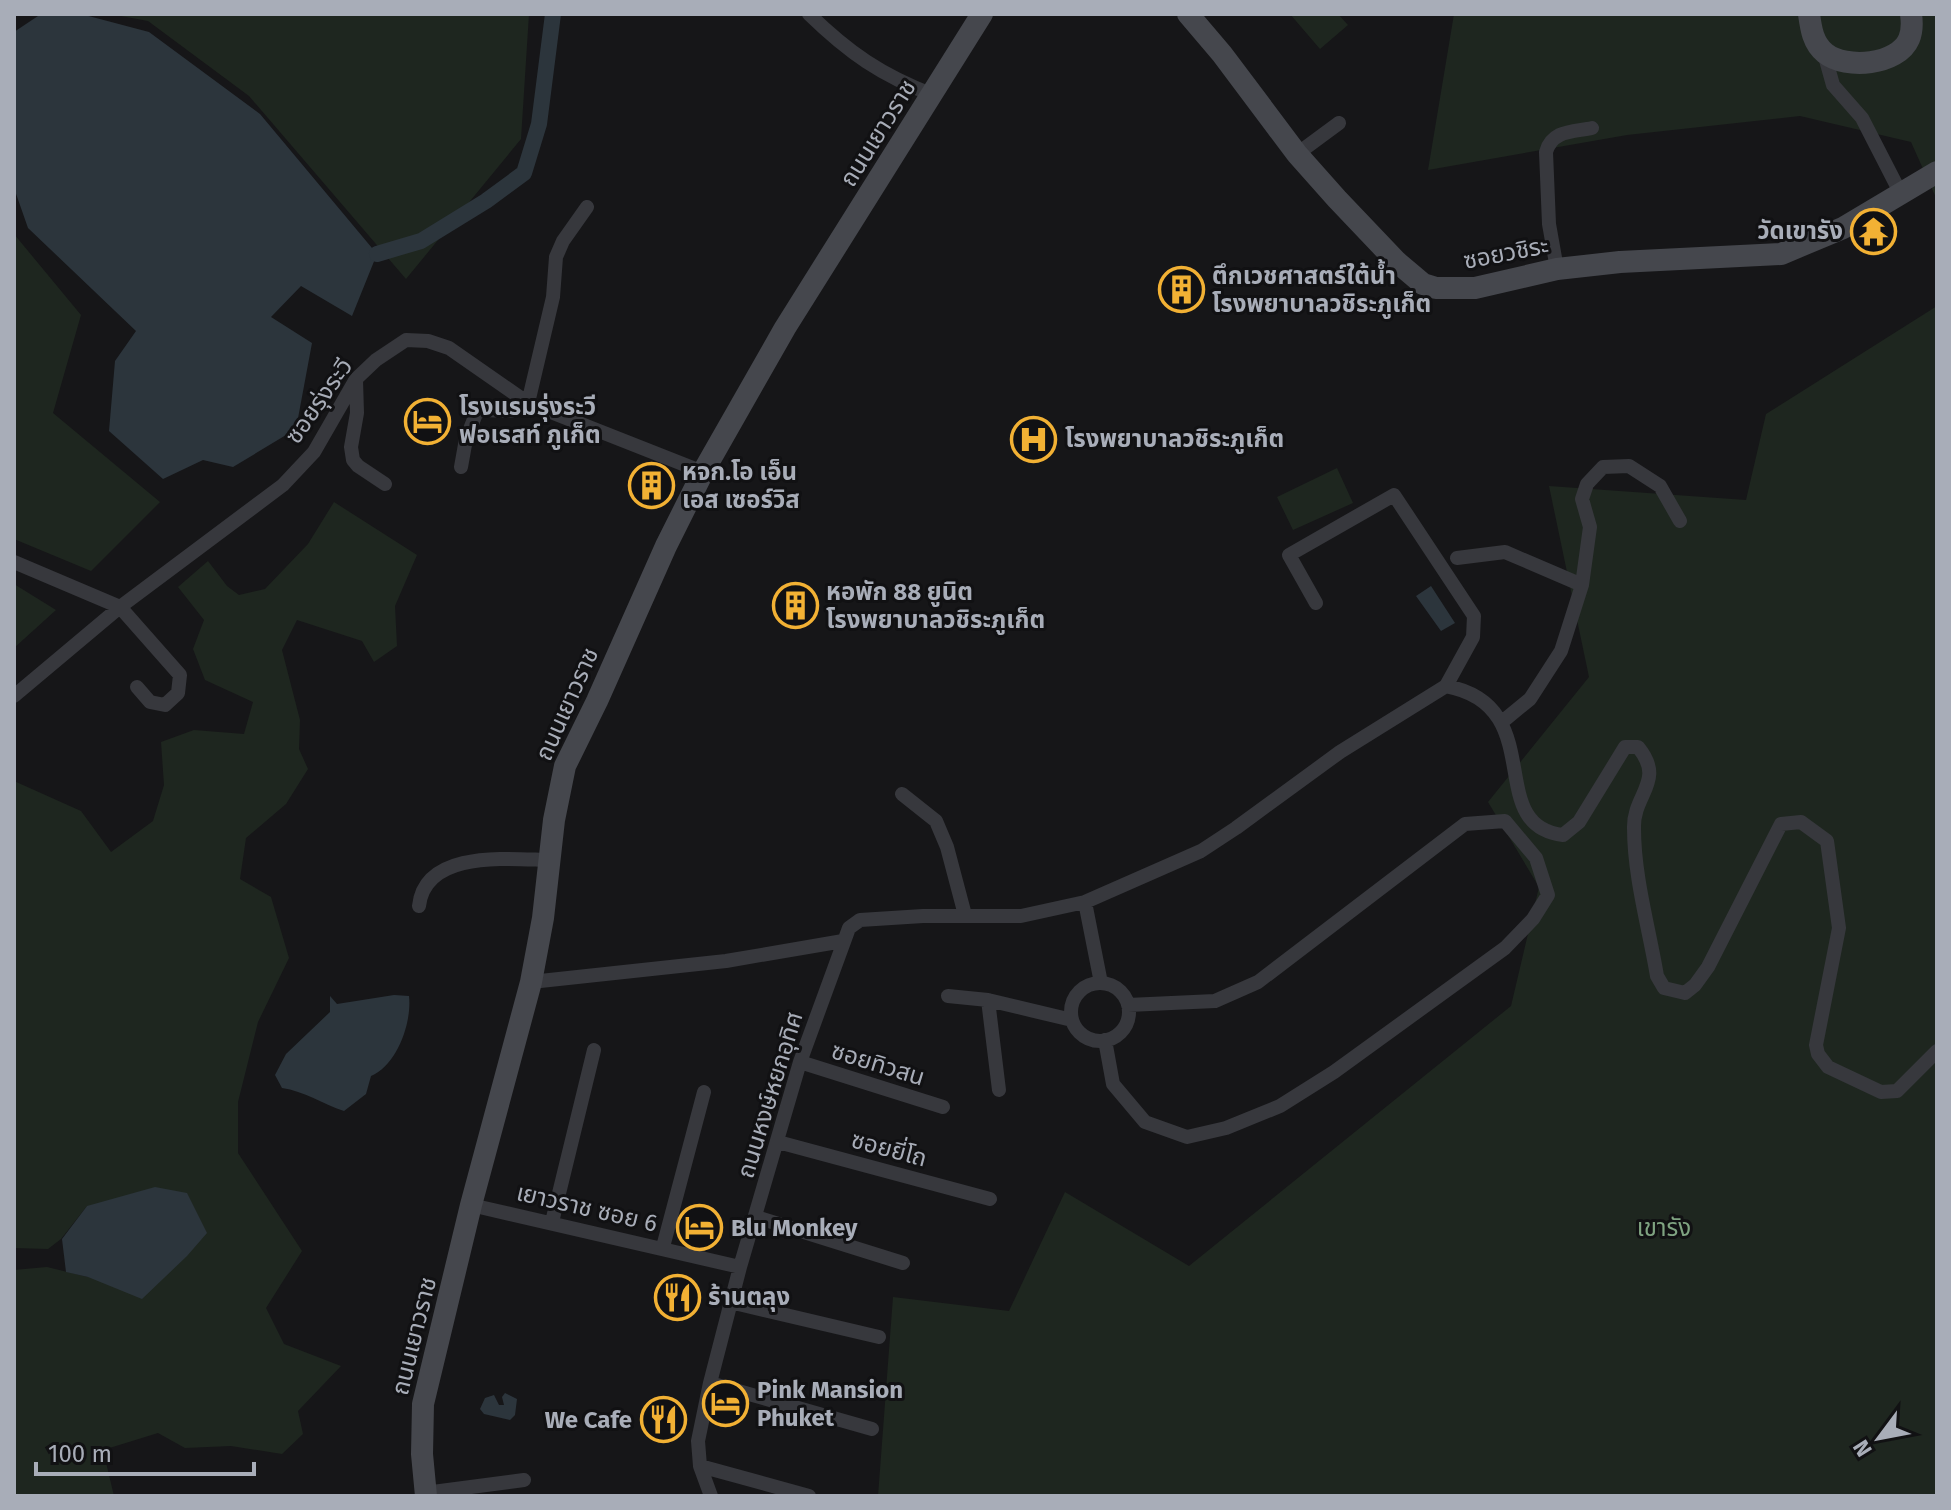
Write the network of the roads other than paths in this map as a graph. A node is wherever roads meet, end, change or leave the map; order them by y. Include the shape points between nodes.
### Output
1 (809, 14) edge
2 (982, 14) edge
3 (1188, 14) edge
4 (1809, 14) edge
5 (1911, 14) edge
6 (1824, 53) junction
7 (933, 95) junction
8 (1339, 123) dead end
9 (1592, 128) dead end
10 (1297, 154) junction
11 (1937, 172) edge
12 (1901, 194) junction
13 (587, 207) dead end
14 (1557, 269) junction
15 (356, 379) junction
16 (528, 403) junction
17 (461, 467) dead end
18 (703, 472) junction
19 (385, 484) dead end
20 (1680, 521) dead end
21 (1457, 558) dead end
22 (14, 562) edge
23 (1582, 585) junction
24 (1316, 603) dead end
25 (120, 607) junction
26 (1446, 686) junction
27 (137, 687) dead end
28 (14, 696) edge
29 (1502, 722) junction
30 (902, 794) dead end
31 (548, 860) junction
32 (1085, 902) junction
33 (419, 906) dead end
34 (965, 915) junction
35 (843, 941) junction
36 (531, 982) junction
37 (1101, 983) junction
38 (948, 996) dead end
39 (988, 1000) junction
40 (1128, 1005) junction
41 (1072, 1020) junction
42 (1105, 1040) junction
43 (594, 1050) dead end
44 (1937, 1051) edge
45 (800, 1062) junction
46 (999, 1090) dead end
47 (704, 1092) dead end
48 (943, 1107) dead end
49 (778, 1142) junction
50 (990, 1199) dead end
51 (471, 1205) junction
52 (756, 1217) junction
53 (552, 1222) junction
54 (663, 1247) junction
55 (903, 1263) dead end
56 (740, 1267) junction
57 (730, 1302) junction
58 (879, 1337) dead end
59 (710, 1383) junction
60 (872, 1429) dead end
61 (700, 1466) junction
62 (524, 1480) dead end
63 (426, 1495) edge
64 (711, 1496) edge
65 (809, 1496) edge

1 - 7 street via 863,62
2 - 7 main road, ถนนเยาวราช
3 - 10 main road, ซอยวชิระ
4 - 6 main road via 1812,36
5 - 6 main road via 1909,40 1897,53 1859,64
6 - 12 street via 1833,85 1862,118
7 - 18 main road, ถนนเยาวราช via 785,328
8 - 10 street
9 - 14 street via 1558,135 1546,152
10 - 14 main road, ซอยวชิระ via 1423,284 1475,288
11 - 12 main road, ซอยวชิระ
12 - 14 main road, ซอยวชิระ via 1843,228 1781,254
13 - 16 street via 556,257 553,297
15 - 16 street, ซอยรุ่งระวี via 406,340 428,341 449,348
15 - 19 street via 353,460
15 - 25 street, ซอยรุ่งระวี via 314,452 283,485
16 - 17 street via 513,411 476,414
16 - 18 street, ซอยรุ่งระวี
18 - 31 main road, ถนนเยาวราช via 565,766
20 - 23 street via 1660,486 1629,466 1603,467 1587,484 1582,499 1590,527
21 - 23 street via 1505,552
22 - 25 street
23 - 29 street via 1561,651 1530,699
24 - 26 street via 1289,555 1394,495 1474,616 1473,637
25 - 27 street via 180,675 178,693 165,705 150,702
25 - 28 street, ซอยรุ่งระวี
26 - 29 street via 1465,689
26 - 32 street via 1340,752 1201,851
29 - 44 street via 1520,802 1529,819 1546,833 1563,835 1579,822 1625,747 1638,747 1649,760 1650,777 1633,824 1657,976 1664,988 1685,993 1695,985 1781,824 1801,822 1827,841 1839,928 1818,1054 1828,1067 1881,1092 1897,1091
30 - 34 street via 936,821
31 - 33 street via 496,859 444,869 425,885
31 - 36 main road, ถนนเยาวราช
32 - 34 street via 1021,916
32 - 37 street
34 - 35 street via 860,920
35 - 36 street via 726,961
35 - 45 street, ถนนหงษ์หยกอุทิศ
36 - 51 main road, ถนนเยาวราช
37 - 40 street via 1120,991
37 - 41 street via 1077,994
38 - 39 street
39 - 41 street
39 - 46 street
40 - 42 street via 1126,1025
40 - 42 street via 1215,1001 1258,982 1465,824 1505,821 1536,858 1548,895 1505,948 1334,1072 1280,1106 1226,1128 1187,1137 1145,1122 1113,1084
41 - 42 street via 1089,1039
43 - 53 street
45 - 48 street, ซอยทิวสน
45 - 49 street, ถนนหงษ์หยกอุทิศ
47 - 54 street
49 - 50 street, ซอยยี่โถ
49 - 52 street, ถนนหงษ์หยกอุทิศ
51 - 53 street, เยาวราช ซอย 6
51 - 63 main road, ถนนเยาวราช via 423,1404
52 - 55 street
52 - 56 street, ถนนหงษ์หยกอุทิศ
53 - 54 street, เยาวราช ซอย 6
54 - 56 street, เยาวราช ซอย 6
56 - 57 street, ถนนหงษ์หยกอุทิศ
57 - 58 street
57 - 59 street, ถนนหงษ์หยกอุทิศ
59 - 60 street
59 - 61 street, ถนนหงษ์หยกอุทิศ via 698,1441
61 - 64 street, ถนนหงษ์หยกอุทิศ
61 - 65 street
62 - 63 street

